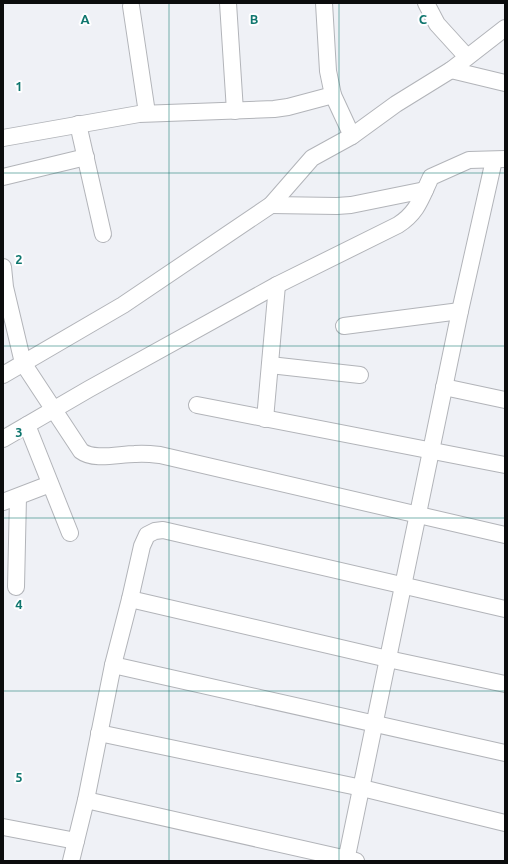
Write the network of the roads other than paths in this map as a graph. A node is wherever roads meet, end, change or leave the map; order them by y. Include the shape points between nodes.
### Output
1 (228, 3) edge
2 (324, 3) edge
3 (426, 3) edge
4 (131, 6) dead end
5 (505, 28) edge
6 (467, 57) junction
7 (451, 70) junction
8 (505, 83) edge
9 (333, 95) junction
10 (235, 111) junction
11 (147, 113) junction
12 (78, 124) junction
13 (352, 136) junction
14 (3, 138) edge
15 (86, 157) junction
16 (499, 159) edge
17 (3, 177) edge
18 (425, 190) junction
19 (271, 205) junction
20 (103, 234) dead end
21 (3, 267) edge
22 (277, 285) junction
23 (4, 287) edge
24 (460, 311) junction
25 (7, 316) edge
26 (344, 326) dead end
27 (23, 363) junction
28 (270, 365) junction
29 (3, 375) edge
30 (360, 375) dead end
31 (444, 387) junction
32 (505, 400) edge
33 (197, 405) dead end
34 (54, 410) junction
35 (265, 419) junction
36 (27, 425) junction
37 (3, 439) edge
38 (431, 450) junction
39 (505, 465) edge
40 (50, 484) junction
41 (10, 500) edge
42 (418, 515) junction
43 (70, 533) dead end
44 (505, 535) edge
45 (403, 586) junction
46 (16, 587) dead end
47 (130, 599) junction
48 (505, 609) edge
49 (388, 659) junction
50 (113, 665) junction
51 (505, 684) edge
52 (375, 725) junction
53 (99, 733) junction
54 (505, 753) edge
55 (362, 788) junction
56 (86, 800) junction
57 (505, 823) edge
58 (3, 827) edge
59 (76, 841) junction
60 (350, 860) edge
61 (71, 861) edge

1 - 10 street
2 - 9 street via 328,72
3 - 6 street via 437,24
4 - 11 street
5 - 6 street
6 - 7 street
7 - 8 street
7 - 13 street via 396,104
9 - 10 street via 281,108
9 - 13 street
10 - 11 street
11 - 12 street
12 - 14 street
12 - 15 street
13 - 19 street via 312,158
15 - 17 street
15 - 20 street
16 - 18 street via 469,160 431,177
16 - 24 street
18 - 19 street via 351,205
18 - 22 street via 416,209 398,225
19 - 27 street via 123,305
21 - 23 street
22 - 28 street
22 - 34 street
23 - 25 street
24 - 26 street
24 - 31 street
25 - 27 street
27 - 29 street
27 - 34 street
28 - 30 street
28 - 35 street
31 - 32 street
31 - 38 street
33 - 35 street
34 - 36 street
34 - 42 street via 85,455 160,455
35 - 38 street
36 - 37 street
36 - 40 street
38 - 39 street
38 - 42 street
40 - 41 street
40 - 43 street
41 - 46 street
42 - 44 street
42 - 45 street
45 - 47 street via 163,530 147,535 142,546
45 - 48 street
45 - 49 street
47 - 49 street
47 - 50 street
49 - 51 street
49 - 52 street
50 - 52 street
50 - 53 street
52 - 54 street
52 - 55 street
53 - 55 street
53 - 56 street
55 - 57 street
55 - 60 street
56 - 59 street
56 - 60 street
58 - 59 street
59 - 61 street

